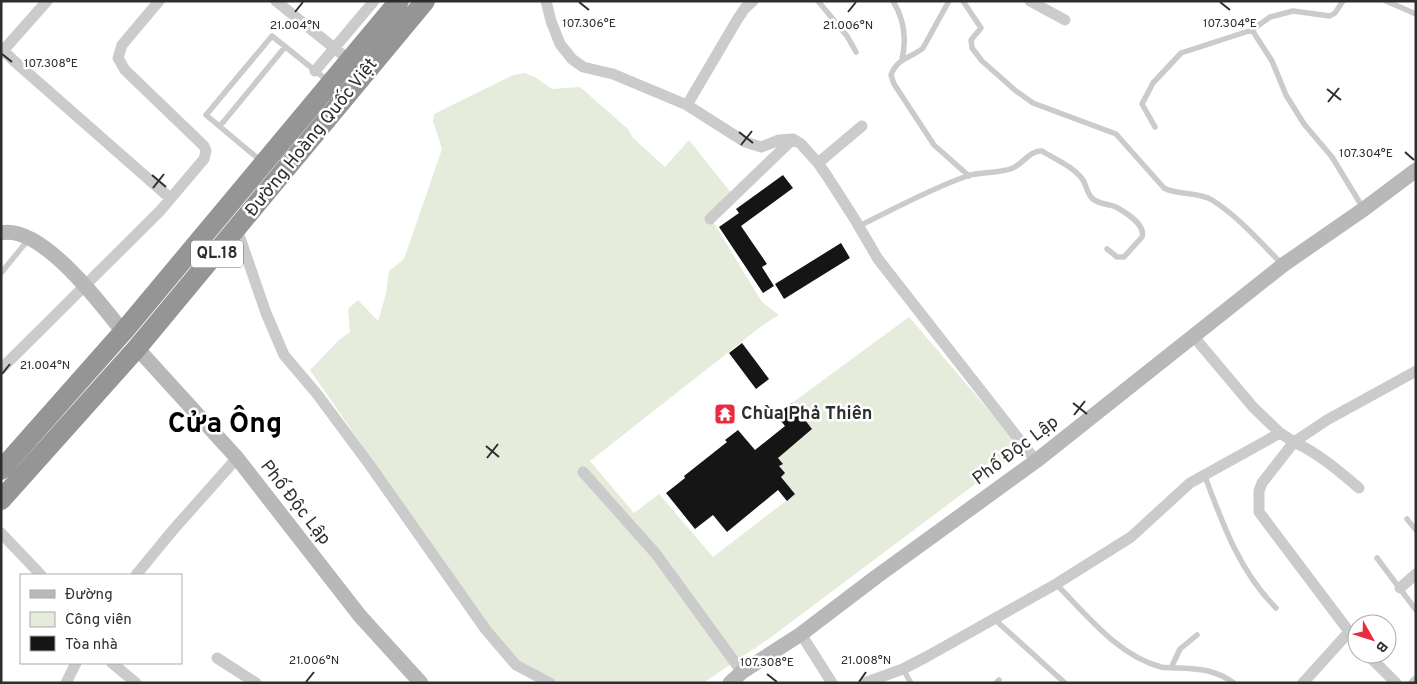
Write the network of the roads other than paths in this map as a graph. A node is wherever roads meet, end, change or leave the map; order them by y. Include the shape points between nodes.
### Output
1 (47, 1) edge
2 (159, 1) edge
3 (276, 1) edge
4 (425, 1) edge
5 (546, 1) edge
6 (753, 1) edge
7 (818, 1) edge
8 (892, 1) edge
9 (949, 1) edge
10 (963, 1) edge
11 (1030, 1) edge
12 (1343, 1) edge
13 (1386, 1) edge
14 (385, 4) edge
15 (1416, 14) edge
16 (1066, 20) dead end
17 (1252, 30) junction
18 (285, 47) junction
19 (2, 51) edge
20 (856, 52) dead end
21 (342, 54) junction
22 (902, 59) junction
23 (322, 77) junction
24 (687, 105) junction
25 (220, 126) junction
26 (862, 126) dead end
27 (1155, 127) dead end
28 (793, 139) junction
29 (263, 163) junction
30 (818, 163) junction
31 (1416, 170) edge
32 (969, 176) junction
33 (170, 198) junction
34 (1364, 209) junction
35 (710, 219) dead end
36 (859, 226) junction
37 (237, 230) junction
38 (1, 233) edge
39 (29, 239) junction
40 (1107, 249) dead end
41 (1283, 265) junction
42 (1, 273) edge
43 (86, 286) junction
44 (123, 332) junction
45 (1194, 337) junction
46 (137, 348) junction
47 (1, 370) edge
48 (1416, 371) edge
49 (1276, 429) junction
50 (1294, 442) junction
51 (237, 458) junction
52 (1036, 461) junction
53 (1, 470) edge
54 (583, 472) dead end
55 (1204, 474) junction
56 (1359, 488) dead end
57 (1, 500) edge
58 (1407, 519) dead end
59 (1416, 530) edge
60 (1, 533) edge
61 (1377, 558) dead end
62 (39, 574) edge
63 (137, 574) edge
64 (1416, 574) edge
65 (1056, 584) junction
66 (1400, 588) junction
67 (1276, 608) dead end
68 (1416, 610) edge
69 (994, 618) junction
70 (1347, 629) edge
71 (800, 634) junction
72 (1347, 634) edge
73 (1197, 635) dead end
74 (217, 658) dead end
75 (76, 664) edge
76 (113, 664) edge
77 (1378, 664) edge
78 (1171, 668) junction
79 (903, 669) junction
80 (742, 672) junction
81 (829, 678) edge
82 (66, 683) edge
83 (136, 683) edge
84 (256, 683) edge
85 (421, 683) edge
86 (550, 683) edge
87 (730, 683) edge
88 (864, 683) edge
89 (910, 683) edge
90 (1065, 683) edge
91 (1234, 683) edge
92 (1302, 683) edge
93 (1396, 683) edge

1 - 19 street
2 - 33 street via 122,45 118,58 125,70 206,151 204,159
3 - 21 street
4 - 37 highway, Đường Hoàng Quốc Việt / QL.18
5 - 24 street via 560,44 572,59 583,67 604,71
6 - 24 street via 737,20
7 - 20 lane
8 - 22 lane via 903,26 905,45
9 - 22 lane via 923,48
10 - 41 lane via 980,25 980,30 971,40 972,48 1016,90 1033,103 1116,134 1164,188 1212,200
11 - 16 street
12 - 17 lane via 1330,16 1293,11 1270,17
13 - 15 lane
14 - 21 highway, Đường Hoàng Quốc Việt / QL.18
17 - 27 lane via 1181,53 1153,83 1142,104
17 - 34 lane via 1304,124 1332,157
18 - 23 lane
18 - 25 lane
18 - 25 lane via 272,36 206,115
19 - 33 street
21 - 23 highway, Đường Hoàng Quốc Việt / QL.18
22 - 32 lane via 890,75 894,84 934,145
23 - 29 highway, Đường Hoàng Quốc Việt / QL.18
24 - 28 street via 746,142 761,147
25 - 29 lane
26 - 30 street
28 - 30 street
28 - 35 street
29 - 44 highway, Đường Hoàng Quốc Việt / QL.18
30 - 36 street
31 - 34 street, Phố Độc Lập
32 - 36 lane
32 - 40 lane via 1011,169 1032,153 1042,151 1077,173 1091,198 1115,207 1134,219 1142,229 1142,237 1124,257 1117,257
33 - 43 street
34 - 41 street, Phố Độc Lập
36 - 52 street via 878,260
37 - 46 highway, Đường Hoàng Quốc Việt / QL.18
37 - 86 street via 284,355 369,464 486,630 516,664
38 - 39 street via 18,234
39 - 42 lane
39 - 43 street via 51,252
41 - 45 street, Phố Độc Lập
43 - 44 street
43 - 47 street
44 - 53 highway, Đường Hoàng Quốc Việt / QL.18
45 - 49 street via 1253,407
45 - 52 street, Phố Độc Lập
46 - 51 street, Phố Độc Lập
46 - 57 highway, Đường Hoàng Quốc Việt / QL.18
48 - 50 street via 1326,420
49 - 50 street
49 - 55 street
50 - 56 street via 1334,466
50 - 70 street via 1262,483 1258,491 1258,512
51 - 63 street
51 - 85 street, Phố Độc Lập via 360,616
52 - 71 street, Phố Độc Lập
54 - 80 street via 656,554
55 - 65 street via 1131,537
55 - 67 lane via 1242,565
58 - 59 lane
60 - 62 street
61 - 66 lane
64 - 66 street
65 - 69 street
65 - 78 lane via 1112,640 1132,654
66 - 68 lane
69 - 79 street
69 - 90 lane
71 - 80 street, Phố Độc Lập
71 - 81 street
72 - 92 street
73 - 78 lane via 1180,649
74 - 84 street
75 - 82 street
76 - 83 street
77 - 93 street
78 - 91 lane via 1221,674
79 - 88 street
79 - 89 lane
80 - 87 street, Phố Độc Lập

